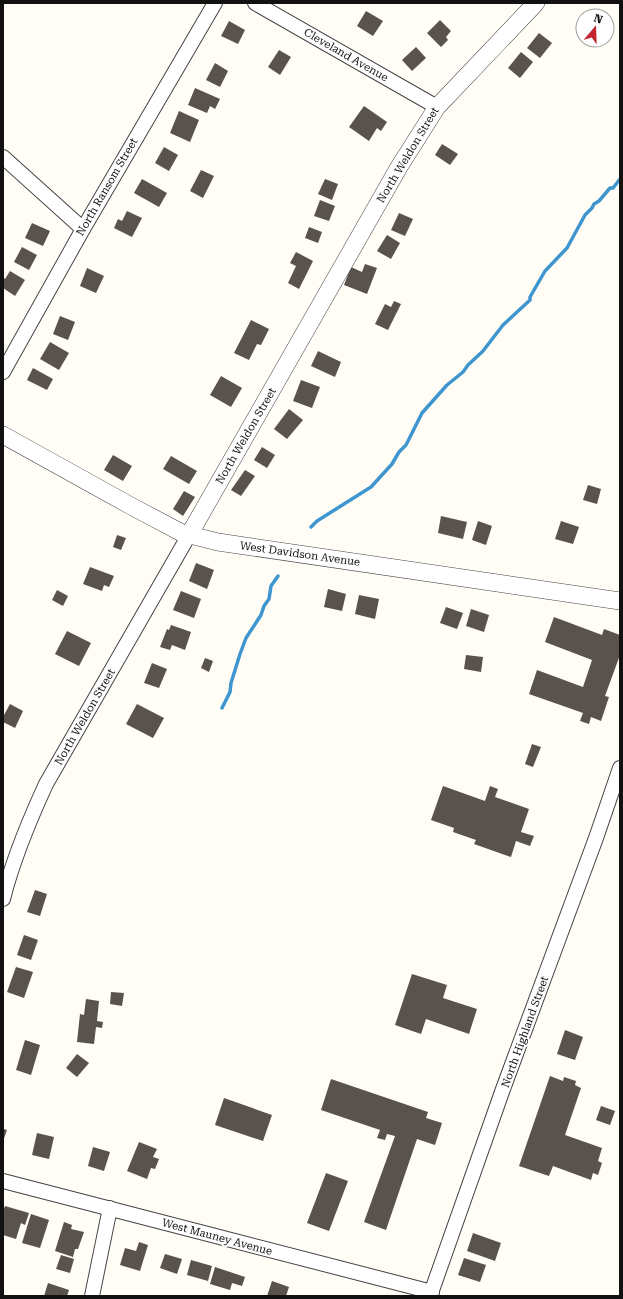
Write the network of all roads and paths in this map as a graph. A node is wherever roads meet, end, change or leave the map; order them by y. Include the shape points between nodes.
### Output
1 (215, 3) edge
2 (255, 3) edge
3 (536, 3) edge
4 (437, 107) junction
5 (3, 156) edge
6 (83, 229) junction
7 (3, 372) edge
8 (3, 435) edge
9 (189, 535) junction
10 (620, 601) edge
11 (620, 768) edge
12 (3, 899) edge
13 (3, 1181) edge
14 (110, 1208) junction
15 (431, 1294) edge
16 (92, 1296) edge

1 - 6 street, North Ransom Street
2 - 4 street, Cleveland Avenue
3 - 4 street, North Weldon Street
4 - 9 street, North Weldon Street
5 - 6 street
6 - 7 street, North Ransom Street
8 - 9 street, West Davidson Avenue
9 - 10 street, West Davidson Avenue via 218,542
9 - 12 street, North Weldon Street via 46,784 27,826
11 - 15 street, North Highland Street
13 - 14 street, West Mauney Avenue
14 - 15 street, West Mauney Avenue
14 - 16 street

